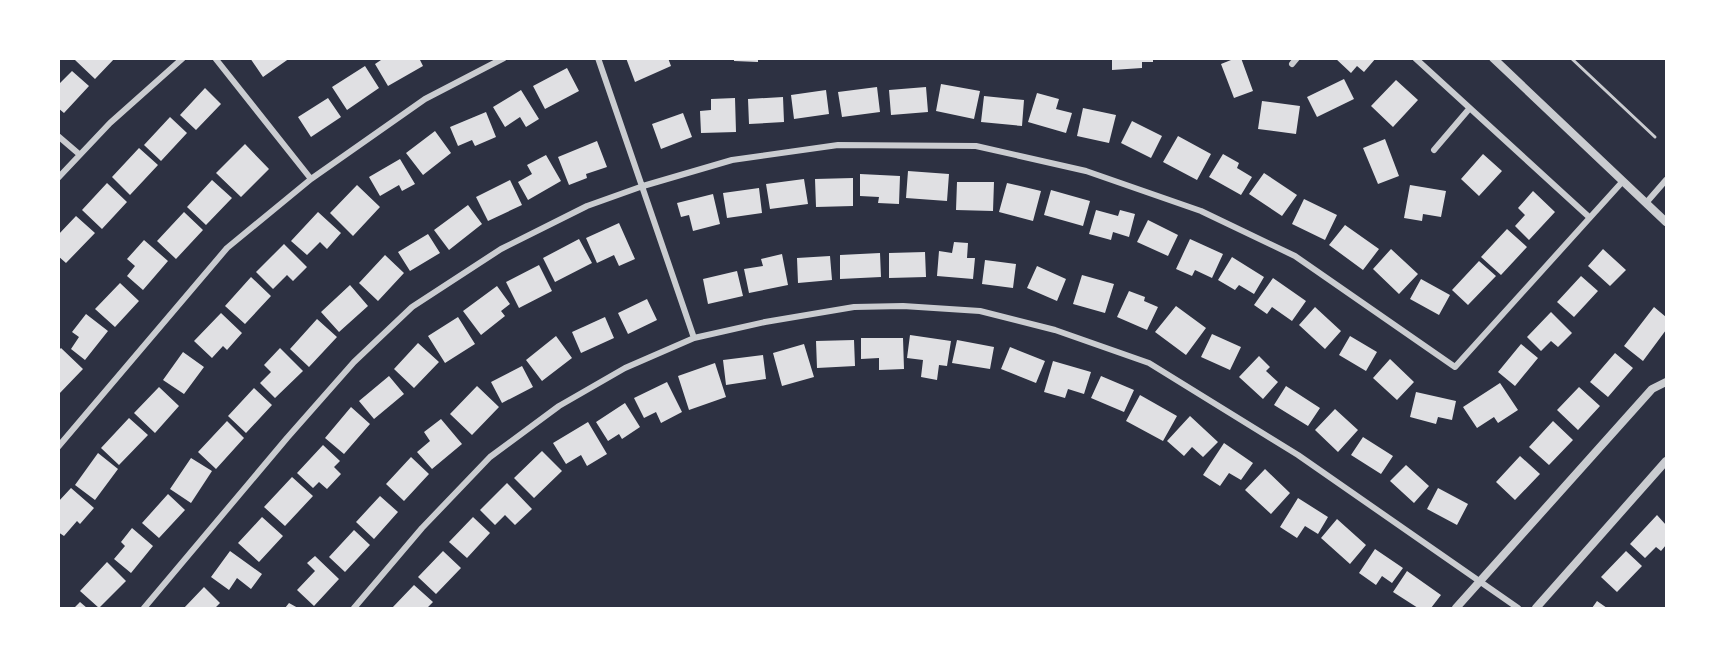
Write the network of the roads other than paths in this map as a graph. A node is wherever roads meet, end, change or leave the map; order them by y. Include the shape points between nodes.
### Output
1 (183, 58) edge
2 (215, 58) edge
3 (504, 58) edge
4 (598, 58) edge
5 (1297, 58) edge
6 (1415, 58) edge
7 (1493, 58) edge
8 (1571, 58) edge
9 (1292, 64) dead end
10 (1469, 109) junction
11 (58, 136) edge
12 (1655, 136) dead end
13 (1434, 150) dead end
14 (79, 154) junction
15 (58, 178) edge
16 (311, 179) junction
17 (1666, 180) edge
18 (1623, 181) junction
19 (643, 186) junction
20 (1647, 203) junction
21 (1589, 217) junction
22 (1666, 222) edge
23 (694, 338) junction
24 (1666, 382) edge
25 (58, 447) edge
26 (1666, 462) edge
27 (1480, 582) junction
28 (144, 609) edge
29 (354, 609) edge
30 (1456, 609) edge
31 (1518, 609) edge
32 (1536, 609) edge

1 - 14 street
2 - 16 street
3 - 16 street via 425,99
4 - 19 street
5 - 9 street
6 - 10 street
7 - 18 street
8 - 12 lane
10 - 13 street
10 - 21 street
11 - 14 street
14 - 15 street
16 - 25 street via 227,248
17 - 20 street
18 - 20 street
18 - 21 street
19 - 21 street via 732,160 838,145 976,146 1086,171 1201,211 1295,256 1455,367
19 - 23 street
19 - 28 street via 587,206 501,249 412,307 354,362
20 - 22 street
23 - 27 street via 854,307 980,311 1055,330 1149,363 1298,455
23 - 29 street via 625,368 559,406 490,457 422,528
24 - 27 street via 1652,389
26 - 32 street
27 - 30 street
27 - 31 street

